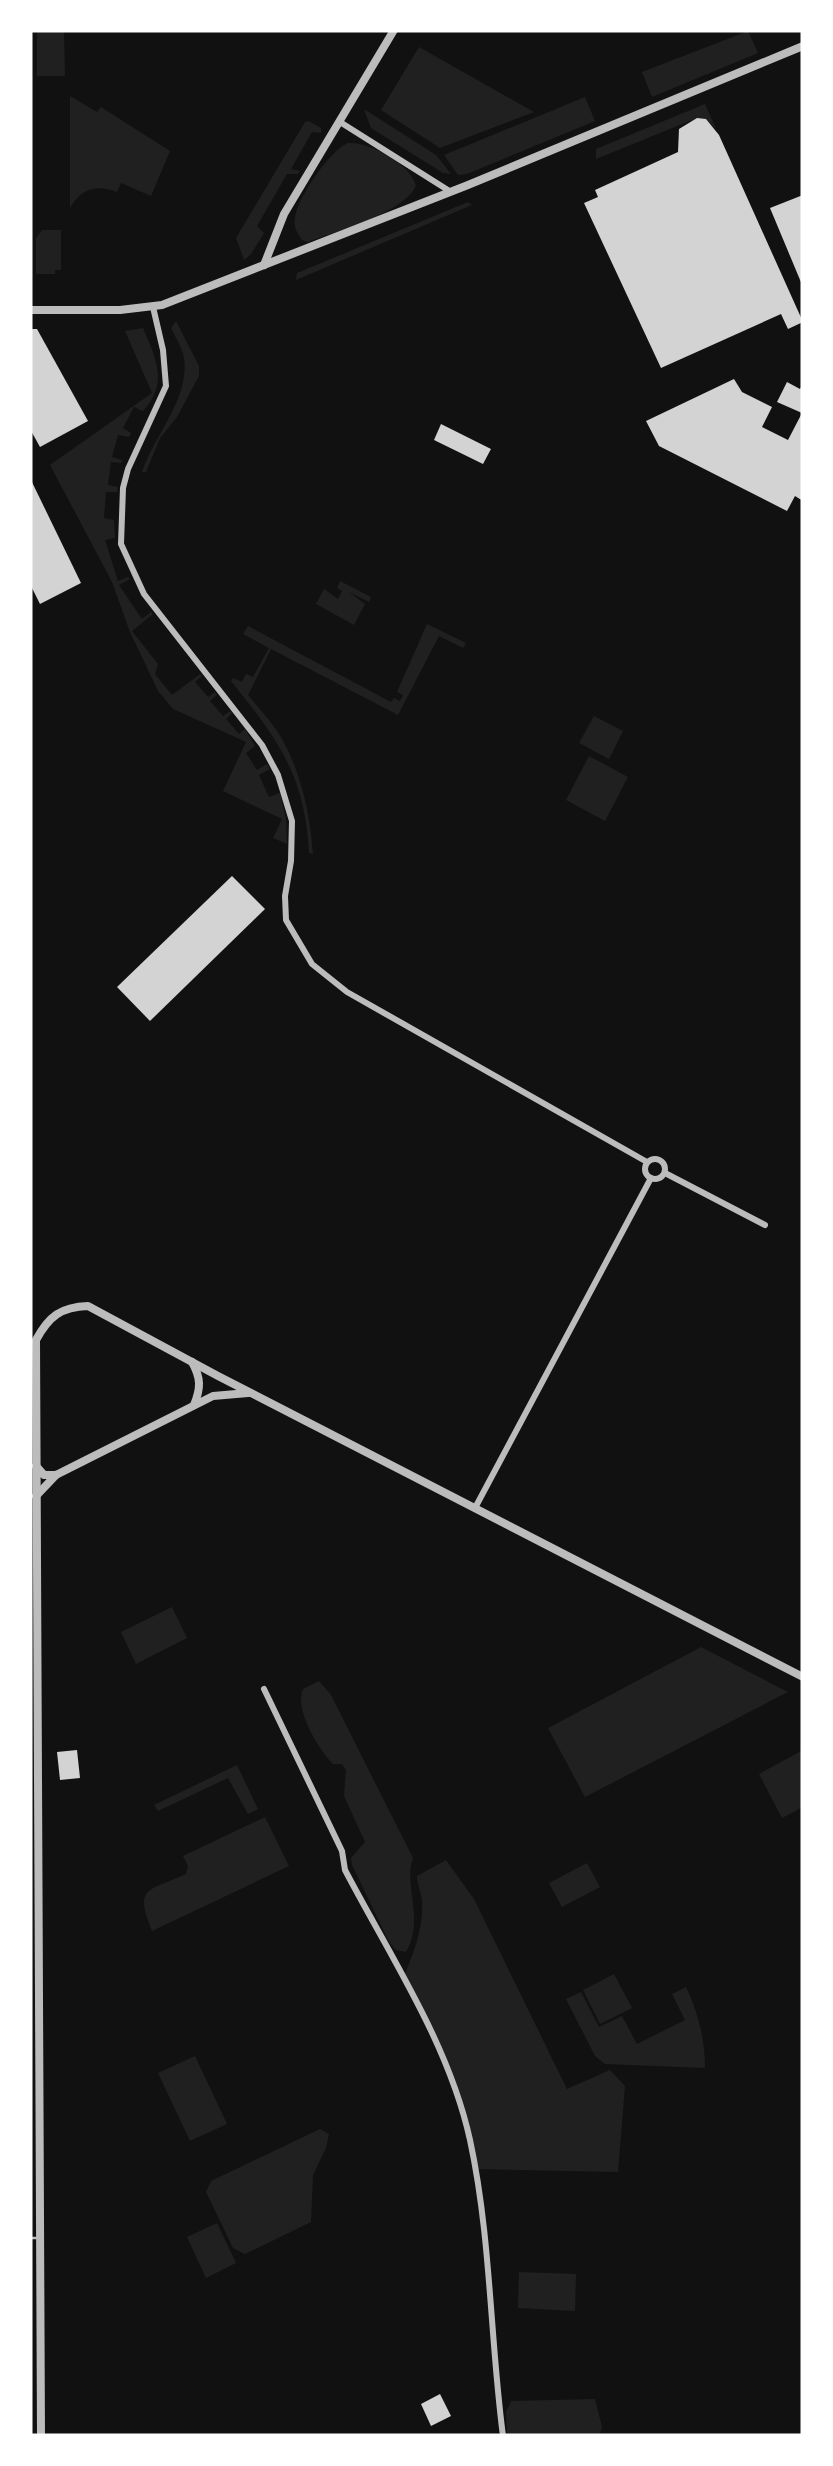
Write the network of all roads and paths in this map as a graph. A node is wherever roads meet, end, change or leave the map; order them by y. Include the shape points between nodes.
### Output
1 (394, 30) edge
2 (803, 46) edge
3 (340, 122) junction
4 (451, 192) junction
5 (264, 265) junction
6 (152, 307) junction
7 (30, 310) edge
8 (647, 1162) junction
9 (665, 1174) junction
10 (650, 1178) junction
11 (766, 1224) dead end
12 (189, 1358) junction
13 (254, 1394) junction
14 (194, 1406) junction
15 (36, 1466) junction
16 (56, 1475) junction
17 (36, 1496) junction
18 (475, 1509) junction
19 (803, 1677) edge
20 (264, 1689) dead end
21 (35, 2238) edge
22 (41, 2436) edge
23 (503, 2436) edge

1 - 3 street
2 - 4 street
3 - 4 street
3 - 5 street via 284,214
4 - 5 street
5 - 6 street
6 - 7 street
6 - 8 street via 166,386 133,452 121,544 144,594 278,775 292,821 285,896 293,934 312,964 347,992
8 - 9 street via 660,1159
8 - 10 street
9 - 10 street
9 - 11 street
10 - 18 street
12 - 13 street
12 - 14 street via 199,1375
12 - 15 street via 88,1306 55,1313 36,1340
13 - 14 street via 225,1393
13 - 18 street
14 - 16 street
15 - 16 street
15 - 17 street
16 - 17 street
17 - 21 street
18 - 19 street
20 - 23 street via 342,1851 345,1870 452,2081 478,2188
21 - 22 street

